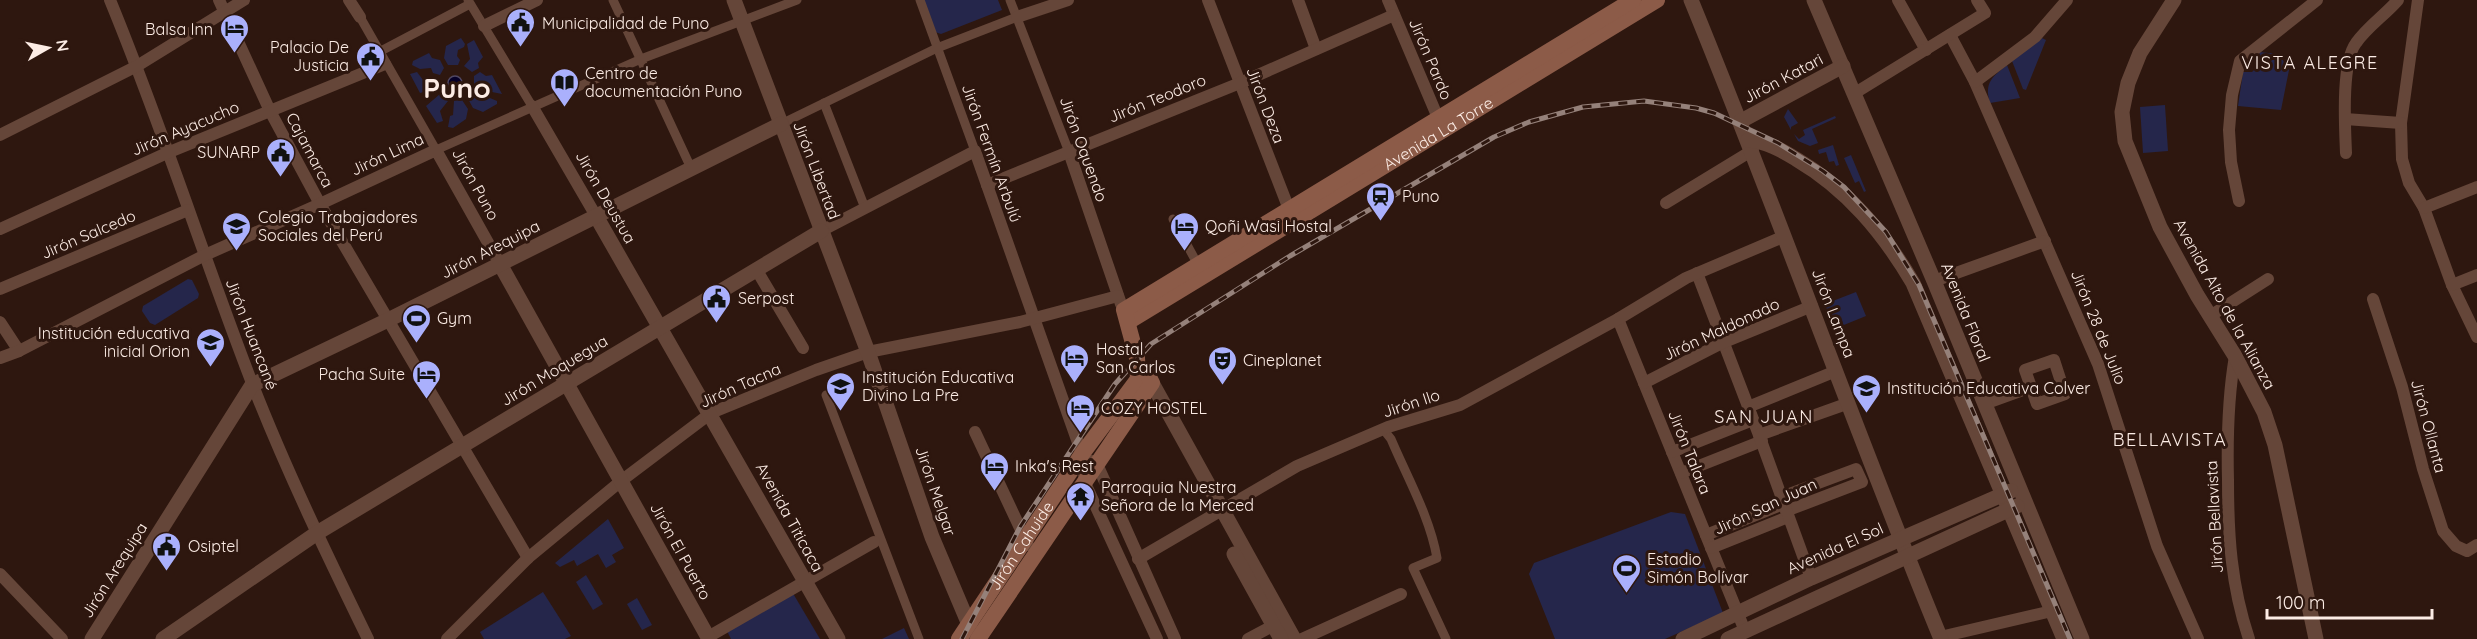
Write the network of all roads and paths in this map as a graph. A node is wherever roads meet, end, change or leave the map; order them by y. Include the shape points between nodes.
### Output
1 (110, 0) edge
2 (244, 0) edge
3 (349, 0) edge
4 (537, 0) edge
5 (613, 0) edge
6 (734, 0) edge
7 (797, 0) edge
8 (920, 0) edge
9 (1010, 0) edge
10 (1068, 0) edge
11 (1208, 0) edge
12 (1298, 0) edge
13 (1388, 0) edge
14 (1634, 0) edge
15 (1657, 0) edge
16 (1691, 0) edge
17 (1814, 0) edge
18 (1898, 0) edge
19 (1977, 0) edge
20 (2067, 0) edge
21 (2174, 0) edge
22 (2317, 0) edge
23 (2398, 0) edge
24 (2418, 0) edge
25 (469, 2) edge
26 (221, 6) edge
27 (1394, 15) junction
28 (360, 17) joint
29 (1017, 17) junction
30 (740, 21) junction
31 (484, 26) junction
32 (1950, 35) junction
33 (937, 48) junction
34 (1316, 49) junction
35 (1926, 50) junction
36 (379, 52) junction
37 (641, 59) junction
38 (386, 64) junction
39 (137, 66) junction
40 (1843, 66) junction
41 (1975, 82) junction
42 (1240, 83) junction
43 (1855, 93) junction
44 (824, 103) junction
45 (532, 106) junction
46 (270, 111) junction
47 (2345, 119) junction
48 (1741, 121) junction
49 (2401, 123) junction
50 (781, 124) junction
51 (1441, 125) junction
52 (0, 135) edge
53 (1750, 145) junction
54 (436, 150) junction
55 (975, 152) junction
56 (1069, 152) junction
57 (167, 153) junction
58 (2346, 153) dead end
59 (691, 168) junction
60 (987, 185) junction
61 (2477, 187) edge
62 (2239, 201) dead end
63 (1666, 203) dead end
64 (320, 204) junction
65 (865, 208) junction
66 (2424, 208) junction
67 (188, 210) junction
68 (596, 216) junction
69 (1291, 216) junction
70 (1173, 219) dead end
71 (0, 228) edge
72 (821, 231) junction
73 (1785, 236) junction
74 (2045, 241) junction
75 (204, 255) junction
76 (500, 264) junction
77 (1198, 265) junction
78 (756, 269) junction
79 (1697, 273) junction
80 (2477, 275) edge
81 (2268, 279) dead end
82 (1934, 281) junction
83 (2452, 285) junction
84 (0, 288) edge
85 (2373, 299) dead end
86 (1812, 306) junction
87 (1123, 310) junction
88 (2210, 316) junction
89 (1034, 318) junction
90 (1618, 319) junction
91 (388, 320) junction
92 (0, 322) edge
93 (660, 326) junction
94 (2477, 338) edge
95 (1722, 343) junction
96 (803, 348) dead end
97 (19, 351) junction
98 (868, 352) junction
99 (2235, 356) junction
100 (0, 358) edge
101 (1836, 370) junction
102 (1144, 378) junction
103 (566, 383) junction
104 (1644, 383) junction
105 (252, 385) junction
106 (2031, 387) dead end
107 (826, 394) dead end
108 (1849, 403) junction
109 (1984, 404) junction
110 (1748, 407) junction
111 (711, 413) junction
112 (1753, 420) junction
113 (1383, 429) junction
114 (975, 432) dead end
115 (1760, 438) junction
116 (462, 446) junction
117 (1672, 452) junction
118 (1082, 454) junction
119 (1097, 464) junction
120 (1681, 473) junction
121 (621, 481) junction
122 (1085, 483) junction
123 (2019, 488) junction
124 (2003, 494) junction
125 (2025, 503) junction
126 (1784, 507) junction
127 (2009, 509) junction
128 (1218, 514) junction
129 (317, 533) junction
130 (1706, 536) junction
131 (1025, 539) junction
132 (1900, 539) junction
133 (874, 542) dead end
134 (1711, 548) junction
135 (2472, 548) edge
136 (1034, 556) junction
137 (1907, 556) junction
138 (528, 558) junction
139 (1138, 559) junction
140 (0, 574) edge
141 (1811, 578) junction
142 (805, 581) junction
143 (1401, 594) dead end
144 (2052, 611) junction
145 (1737, 613) junction
146 (1279, 628) edge
147 (1745, 631) junction
148 (974, 634) edge
149 (709, 638) edge
150 (1941, 638) edge
151 (62, 639) edge
152 (92, 639) edge
153 (163, 639) edge
154 (368, 639) edge
155 (447, 639) edge
156 (838, 639) edge
157 (919, 639) edge
158 (959, 639) edge
159 (1157, 639) edge
160 (1175, 639) edge
161 (1248, 639) edge
162 (1294, 639) edge
163 (1302, 639) edge
164 (1446, 639) edge
165 (1683, 639) edge
166 (1728, 639) edge
167 (2064, 639) edge
168 (2082, 639) edge
169 (2198, 639) edge
170 (2249, 639) edge
171 (2316, 639) edge

1 - 39 street, Jirón Huancané
2 - 26 street
3 - 28 street, Jirón Puno
4 - 31 street
5 - 37 street
6 - 30 street, Jirón Libertad
7 - 30 street, Jirón Lima
8 - 33 street, Jirón Fermín Arbulú
9 - 29 street, Jirón Oquendo
10 - 29 street
11 - 42 street, Jirón Deza
12 - 34 street
13 - 27 street, Jirón Pardo
14 - 51 main road, Avenida La Torre
15 - 51 main road, Avenida La Torre
16 - 48 street, Jirón Lampa
17 - 40 street, Avenida Floral
18 - 35 street
19 - 32 street via 1985,13
20 - 41 street via 2035,37
21 - 88 street, Avenida Alto de la Alianza via 2133,70 2125,95 2123,131 2160,227
22 - 62 street via 2241,61 2232,95 2229,130
23 - 47 street via 2350,52
24 - 49 street
25 - 31 street, Jirón Deustua
25 - 36 street
26 - 39 street
26 - 46 street, Cajamarca
27 - 34 street, Jirón Teodoro
27 - 51 street, Jirón Pardo
28 - 36 street, Jirón Puno
29 - 33 street, Jirón Arequipa
29 - 56 street, Jirón Oquendo
30 - 37 street, Jirón Lima
30 - 50 street, Jirón Libertad
31 - 45 street, Jirón Deustua
32 - 35 street
32 - 41 street, Jirón 28 de Julio
33 - 44 street, Jirón Arequipa
33 - 55 street, Jirón Fermín Arbulú
34 - 42 street, Jirón Teodoro
35 - 43 street
36 - 38 street, Jirón Puno
37 - 45 street, Jirón Lima
37 - 59 street
38 - 46 street, Jirón Ayacucho
38 - 54 street, Jirón Puno
39 - 52 street
39 - 57 street, Jirón Huancané
40 - 43 street, Avenida Floral
40 - 48 street, Jirón Katari
41 - 74 street, Jirón 28 de Julio
42 - 56 street, Jirón Teodoro
42 - 69 street, Jirón Deza
43 - 82 street, Avenida Floral
44 - 50 street, Jirón Arequipa
44 - 65 street
45 - 54 street, Jirón Lima
45 - 68 street, Jirón Deustua
46 - 57 street, Jirón Ayacucho
46 - 64 street, Cajamarca
47 - 49 street
47 - 58 street
48 - 53 street, Jirón Lampa
49 - 66 street via 2405,171
50 - 59 street, Jirón Arequipa
50 - 72 street, Jirón Libertad
51 - 69 main road, Avenida La Torre
53 - 63 street
53 - 73 street, Jirón Lampa
53 - 124 street via 1770,144 1824,177 1886,240 1913,283
54 - 64 street, Jirón Lima
54 - 76 street, Jirón Puno
55 - 60 street, Jirón Fermín Arbulú
55 - 65 street, Jirón Moquegua
56 - 60 street, Jirón Teodoro
56 - 87 street, Jirón Oquendo
57 - 67 street, Jirón Huancané
57 - 71 street, Jirón Ayacucho
59 - 68 street, Jirón Arequipa
60 - 89 street, Jirón Fermín Arbulú
61 - 66 street
64 - 75 street, Jirón Lima
64 - 91 street, Cajamarca
65 - 72 street, Jirón Moquegua
66 - 83 street
67 - 75 street, Jirón Huancané
67 - 84 street, Jirón Salcedo
68 - 76 street, Jirón Arequipa
68 - 93 street, Jirón Deustua
69 - 77 main road, Avenida La Torre
69 - 87 main road, Avenida La Torre
70 - 77 street
72 - 78 street, Jirón Moquegua
72 - 98 street, Jirón Libertad
73 - 79 street, Jirón Ilo
73 - 86 street, Jirón Lampa
74 - 82 street
74 - 169 street, Jirón 28 de Julio via 2098,364 2157,546
75 - 97 street, Jirón Lima
75 - 105 street, Jirón Huancané
76 - 91 street, Jirón Arequipa
76 - 103 street, Jirón Puno
77 - 87 main road, Avenida La Torre
78 - 93 street, Jirón Moquegua
78 - 96 street
79 - 90 street, Jirón Ilo
79 - 95 street
80 - 83 street
81 - 88 street
82 - 109 street, Avenida Floral
83 - 94 street
85 - 135 street, Jirón Ollanta via 2443,531 2456,546
86 - 95 street, Jirón Maldonado
86 - 101 street, Jirón Lampa
87 - 89 street, Jirón Tacna
87 - 102 main road
88 - 99 street, Avenida Alto de la Alianza
89 - 98 street, Jirón Tacna
89 - 118 street, Jirón Fermín Arbulú
90 - 104 street, Jirón Talara
90 - 113 street, Jirón Ilo via 1460,405
91 - 105 street, Jirón Arequipa
91 - 116 street, Cajamarca
92 - 97 street
93 - 103 street, Jirón Moquegua
93 - 111 street, Jirón Deustua
95 - 104 street, Jirón Maldonado
95 - 110 street
97 - 100 street, Jirón Lima
98 - 111 street, Jirón Tacna
98 - 148 street, Jirón Melgar via 932,537
99 - 170 street, Jirón Bellavista via 2228,432 2229,554
99 - 171 street, Avenida Alto de la Alianza via 2270,427
101 - 108 street, Jirón Lampa
101 - 110 street
102 - 118 main road, Jirón Cahuide
102 - 119 main road
102 - 128 street
103 - 116 street, Jirón Moquegua
103 - 121 street, Jirón Puno
104 - 117 street, Jirón Talara
105 - 129 street, Jirón Huancané
105 - 152 street, Jirón Arequipa
106 - 109 street
107 - 157 street
108 - 115 street
108 - 132 street, Jirón Lampa
109 - 123 street, Avenida Floral
110 - 112 street
111 - 121 street, Jirón Tacna
111 - 142 street, Avenida Titicaca
112 - 115 street
112 - 117 street
113 - 128 street, Jirón Ilo via 1297,466
113 - 164 street via 1435,548 1437,558 1413,568
114 - 131 street
115 - 120 street
115 - 126 street
116 - 129 street, Jirón Moquegua
116 - 138 street, Cajamarca
117 - 120 street, Jirón Talara
118 - 119 street
118 - 122 street, Jirón Fermín Arbulú
118 - 131 main road, Jirón Cahuide
119 - 122 main road
119 - 139 street
120 - 130 street, Jirón Talara
121 - 138 street, Jirón Tacna
121 - 149 street, Jirón El Puerto
122 - 136 main road
122 - 159 street, Jirón Fermín Arbulú
123 - 124 street, Avenida El Sol
123 - 125 street, Avenida Floral
124 - 127 street
124 - 132 street, Avenida El Sol
125 - 127 street
125 - 168 street, Avenida Floral
126 - 126 street, Jirón San Juan via 1862,482 1856,469
126 - 130 street, Jirón San Juan
126 - 134 street, Jirón San Juan
126 - 141 street
127 - 137 street
127 - 144 street
128 - 139 street, Jirón Ilo
128 - 146 street
129 - 153 street, Jirón Moquegua
129 - 154 street, Jirón Huancané
130 - 134 street, Jirón Talara
131 - 136 street
131 - 148 main road, Jirón Cahuide
132 - 137 street, Jirón Lampa
132 - 141 street, Avenida El Sol
133 - 142 street
134 - 145 street, Jirón Talara
136 - 148 main road
137 - 147 street
137 - 150 street, Jirón Lampa
138 - 155 street, Jirón Tacna
139 - 160 street
140 - 151 street
141 - 145 street, Avenida El Sol
142 - 149 street
142 - 156 street, Avenida Titicaca
143 - 163 street
144 - 150 street
144 - 167 street
145 - 147 street, Jirón Talara
145 - 165 street, Avenida El Sol
146 - 161 street
146 - 162 street
147 - 166 street
148 - 158 main road

